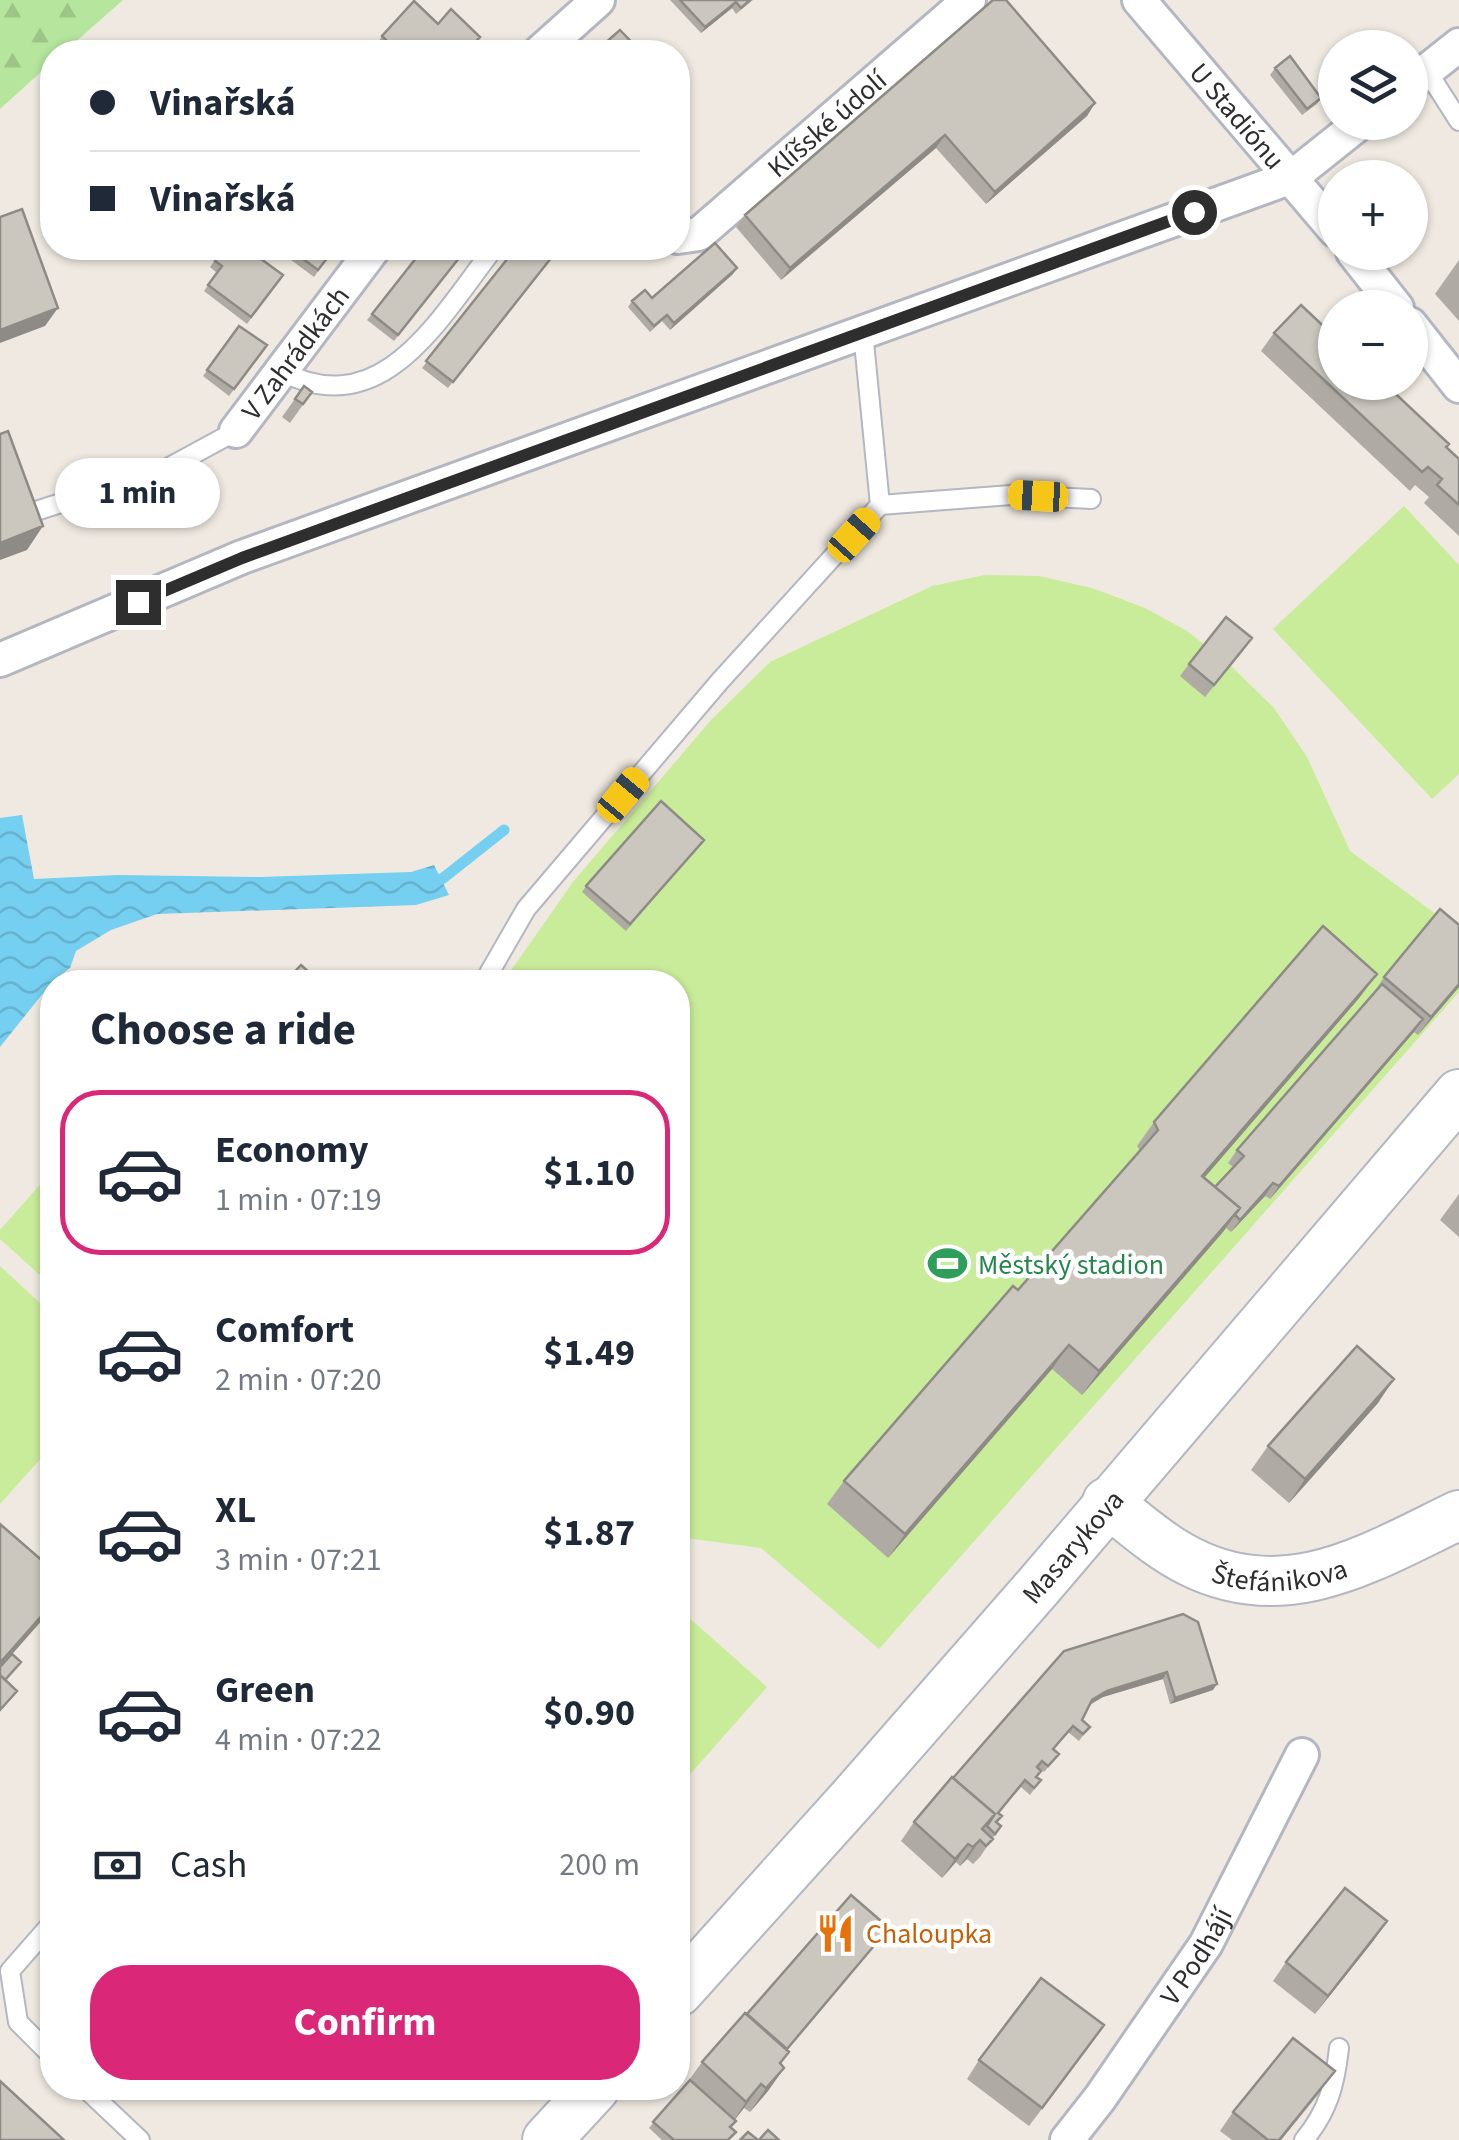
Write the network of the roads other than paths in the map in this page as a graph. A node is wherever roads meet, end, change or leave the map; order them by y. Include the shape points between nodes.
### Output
1 (598, 0) edge
2 (969, 0) edge
3 (1139, 0) edge
4 (553, 40) edge
5 (1459, 45) edge
6 (1428, 69) edge
7 (1428, 88) edge
8 (1459, 121) edge
9 (1338, 140) edge
10 (1292, 177) junction
11 (1318, 209) edge
12 (690, 236) edge
13 (365, 260) edge
14 (485, 260) edge
15 (1367, 270) edge
16 (1382, 290) edge
17 (863, 332) junction
18 (1428, 347) edge
19 (281, 371) junction
20 (1459, 386) edge
21 (236, 431) joint
22 (1091, 500) dead end
23 (880, 506) junction
24 (36, 510) edge
25 (0, 660) edge
26 (491, 970) edge
27 (1459, 1094) edge
28 (1107, 1502) junction
29 (1459, 1515) edge
30 (1302, 1755) dead end
31 (40, 1937) edge
32 (690, 1979) edge
33 (40, 2044) edge
34 (1338, 2048) dead end
35 (98, 2100) edge
36 (584, 2100) edge
37 (140, 2140) edge
38 (547, 2140) edge
39 (1067, 2140) edge
40 (1304, 2140) edge

1 - 4 street
2 - 12 street, Klíšské údolí via 700,234
3 - 10 street, U Stadiónu
5 - 6 street
7 - 8 lane
9 - 10 street
10 - 11 street, U Stadiónu
10 - 17 street
13 - 19 street, V Zahrádkách
14 - 19 lane via 408,358 338,389 305,384
15 - 16 street
17 - 23 lane
17 - 25 street via 242,558
18 - 20 street
19 - 21 street, V Zahrádkách
21 - 24 lane, V Zahrádkách via 166,468
22 - 23 lane via 1011,495
23 - 26 lane via 526,909
27 - 28 street, Masarykova
28 - 29 street, Štefánikova via 1190,1562 1225,1575 1288,1580 1349,1568
28 - 32 street, Masarykova
30 - 39 street, V Podhájí via 1206,1944
31 - 33 lane via 10,1971 18,2022
34 - 40 lane via 1335,2086
35 - 37 lane
36 - 38 street

